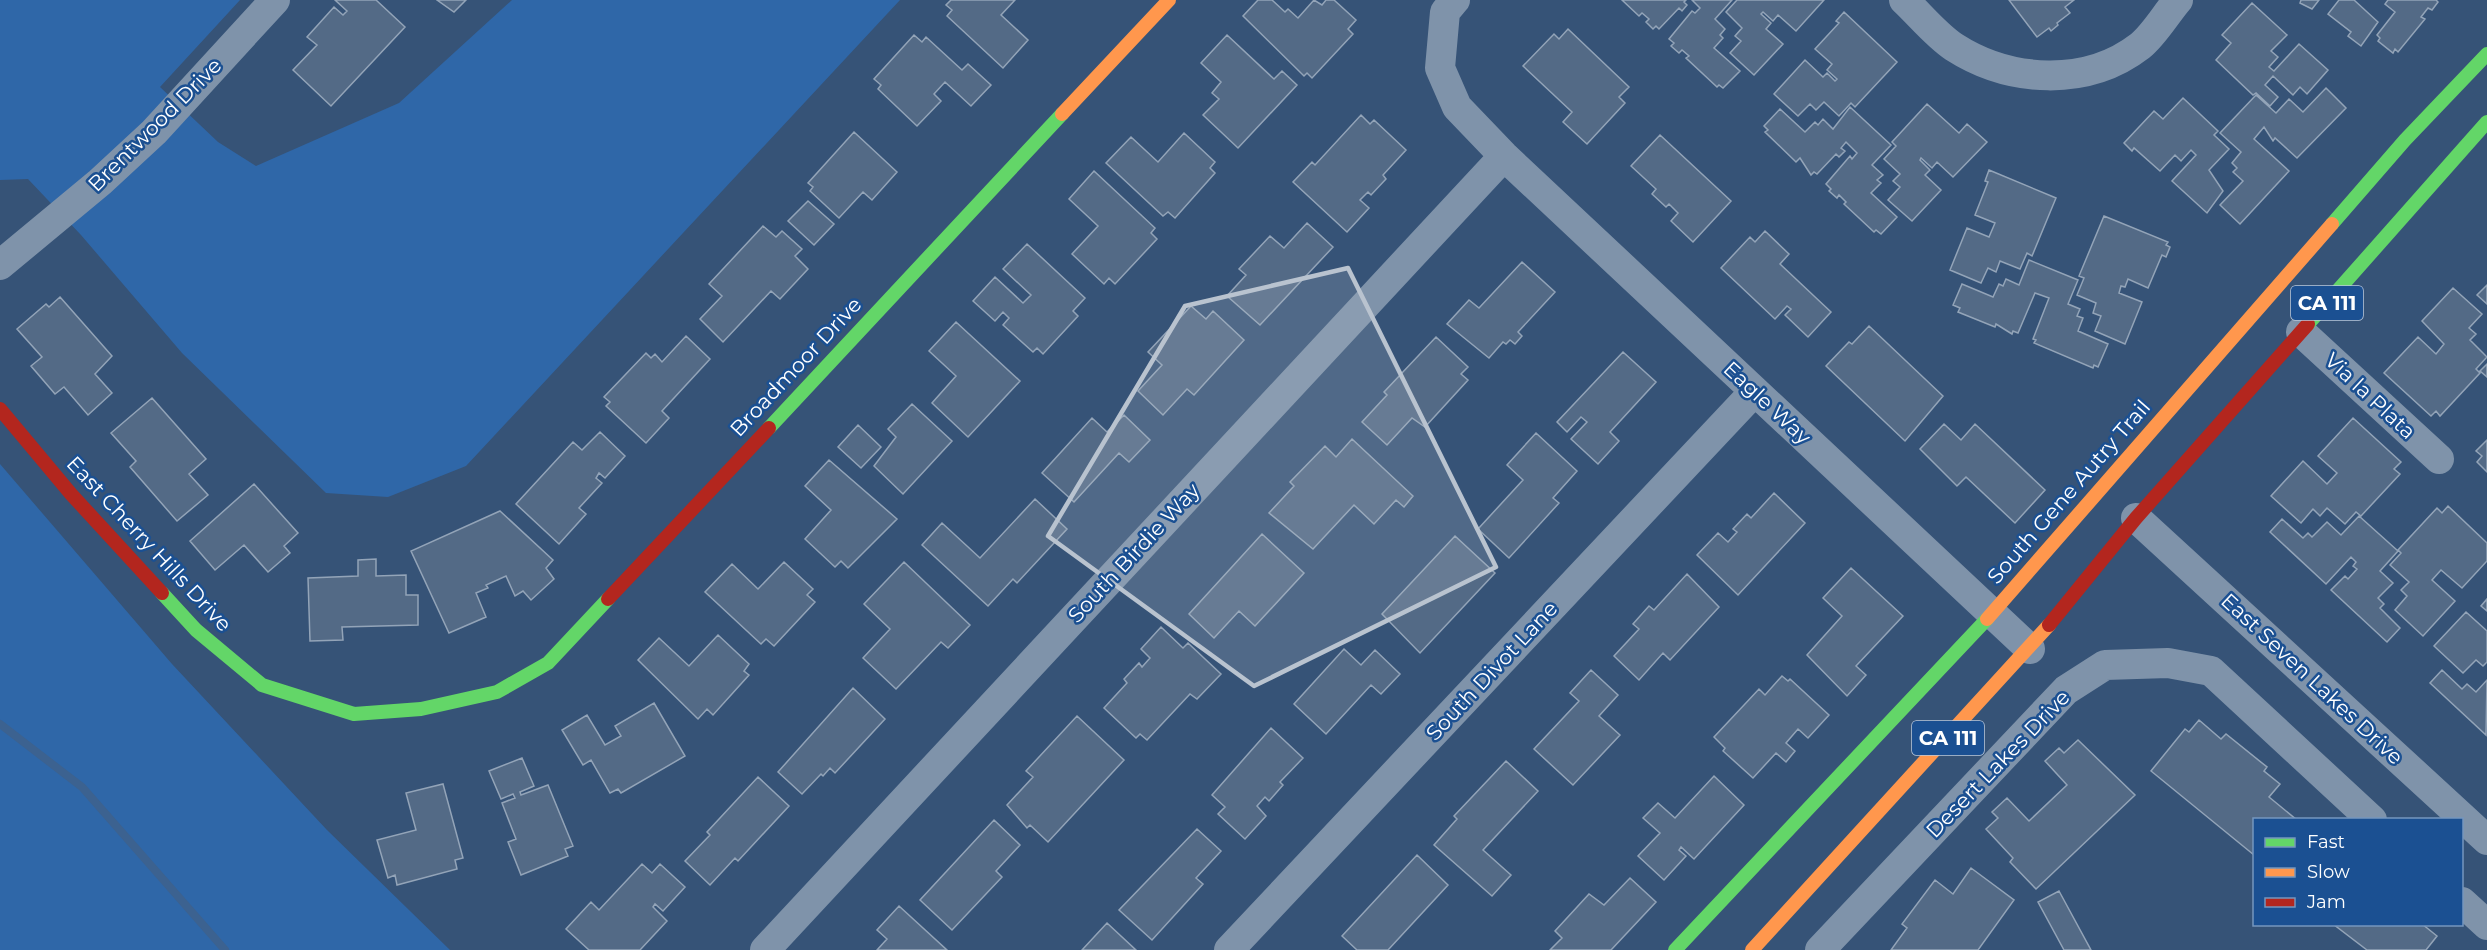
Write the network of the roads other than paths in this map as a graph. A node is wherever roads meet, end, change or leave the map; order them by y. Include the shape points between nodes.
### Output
1 (275, 0) edge
2 (1169, 0) edge
3 (1455, 0) edge
4 (1904, 0) edge
5 (2178, 0) edge
6 (2487, 54) edge
7 (2487, 122) edge
8 (1504, 156) junction
9 (0, 265) edge
10 (2301, 332) junction
11 (1754, 392) junction
12 (0, 409) edge
13 (2439, 459) dead end
14 (2136, 518) junction
15 (1992, 613) junction
16 (2030, 649) junction
17 (421, 710) joint
18 (2371, 818) edge
19 (2487, 840) edge
20 (2463, 903) edge
21 (2487, 925) edge
22 (765, 950) edge
23 (1229, 950) edge
24 (1675, 950) edge
25 (1752, 950) edge
26 (1821, 950) edge

1 - 9 street, Brentwood Drive via 154,132
2 - 17 street, Broadmoor Drive via 548,663 497,692
3 - 8 street, Eagle Way via 1445,12 1440,68 1457,107
4 - 5 street via 1954,47 1998,68 2044,78 2102,68 2141,45
6 - 15 street, South Gene Autry Trail via 2405,140
7 - 10 street, CA 111
8 - 11 street, Eagle Way
8 - 22 street, South Birdie Way
10 - 13 street, Via la Plata
10 - 14 street, CA 111
11 - 15 street, Eagle Way
11 - 23 street, South Divot Lane
12 - 17 street, East Cherry Hills Drive via 70,494 196,630 262,685 354,714
14 - 16 street, CA 111
14 - 19 street, East Seven Lakes Drive
15 - 16 street, Eagle Way
15 - 24 street, South Gene Autry Trail
16 - 25 street, CA 111
18 - 26 street, Desert Lakes Drive via 2211,672 2168,663 2104,665 2066,690
20 - 21 street

